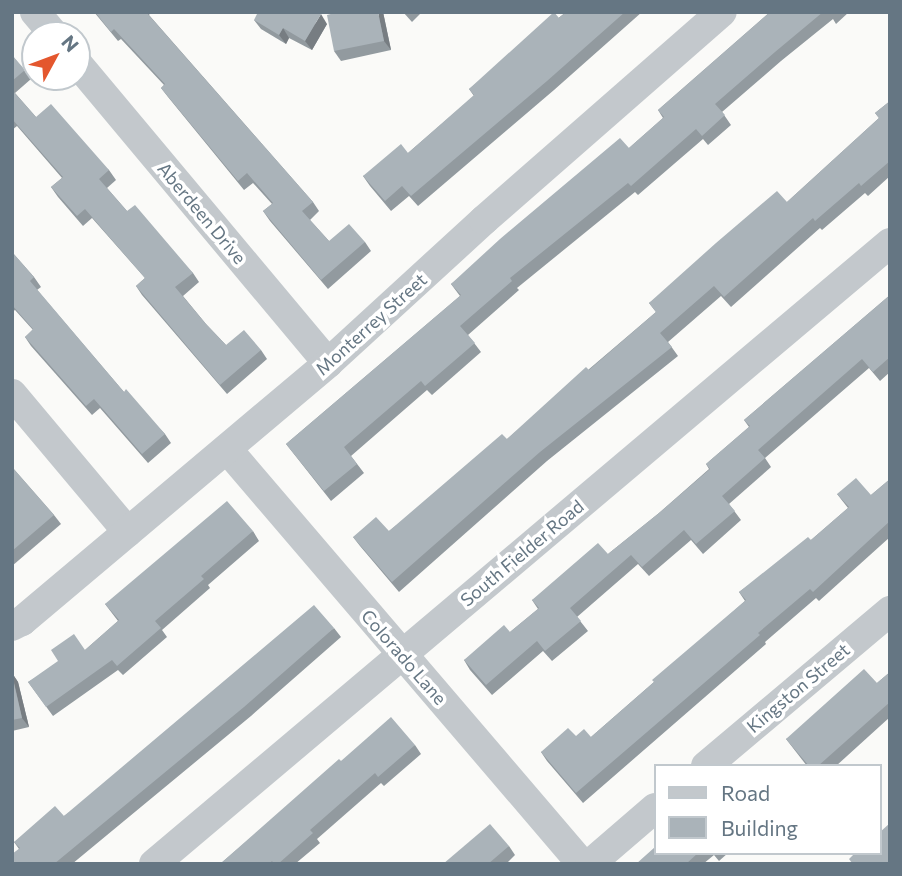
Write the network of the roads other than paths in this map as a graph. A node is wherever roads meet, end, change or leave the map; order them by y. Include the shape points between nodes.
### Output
1 (722, 12) edge
2 (91, 80) edge
3 (890, 243) edge
4 (328, 363) junction
5 (12, 394) edge
6 (227, 449) junction
7 (128, 532) junction
8 (890, 611) edge
9 (12, 626) edge
10 (402, 654) junction
11 (708, 764) edge
12 (654, 809) edge
13 (155, 864) edge
14 (582, 864) edge
15 (590, 864) edge

1 - 4 street, Monterrey Street
2 - 4 street, Aberdeen Drive
3 - 10 street, South Fielder Road
4 - 6 street, Monterrey Street
5 - 7 street
6 - 7 street, Monterrey Street
6 - 10 street, Colorado Lane
7 - 9 street, Monterrey Street
8 - 11 street, Kingston Street
10 - 13 street, South Fielder Road
10 - 14 street, Colorado Lane
12 - 15 street

